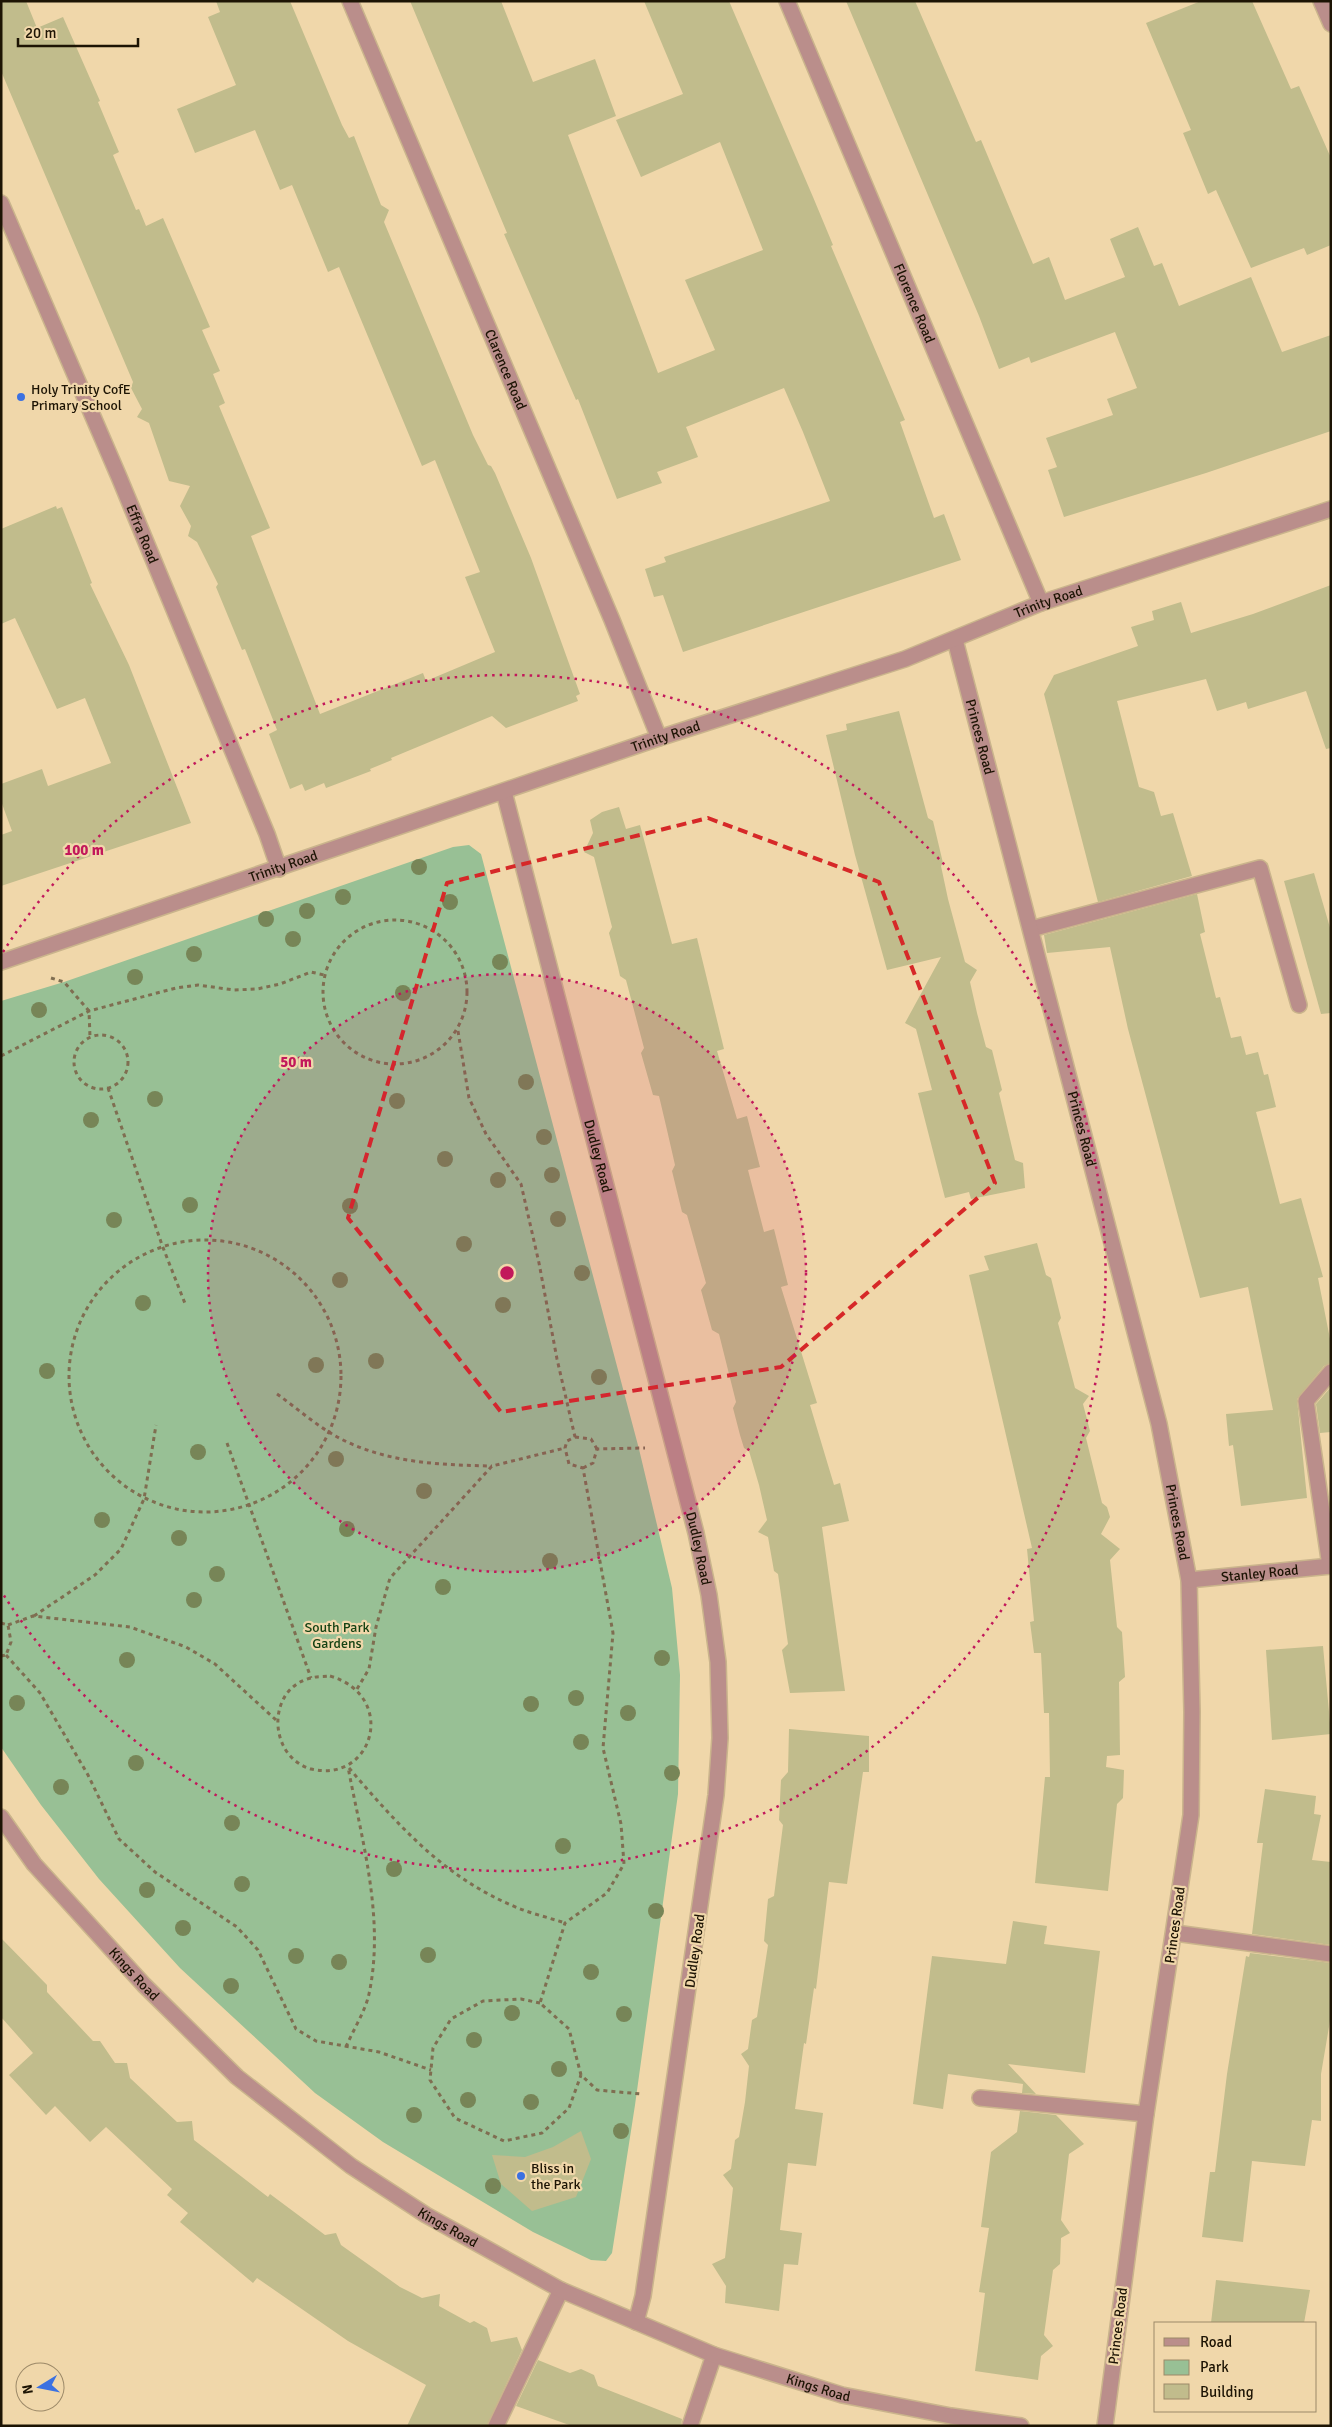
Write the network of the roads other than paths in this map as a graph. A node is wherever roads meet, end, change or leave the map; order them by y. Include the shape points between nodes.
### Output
1 (350, 1) edge
2 (787, 1) edge
3 (1321, 1) edge
4 (1331, 24) edge
5 (1, 203) edge
6 (1331, 509) edge
7 (1041, 603) junction
8 (955, 640) junction
9 (659, 738) junction
10 (504, 792) junction
11 (279, 869) junction
12 (1031, 929) junction
13 (1, 962) edge
14 (1299, 1005) dead end
15 (1331, 1372) edge
16 (1330, 1566) edge
17 (1189, 1580) junction
18 (1, 1817) edge
19 (1175, 1933) junction
20 (1331, 1954) edge
21 (980, 2098) dead end
22 (1146, 2114) junction
23 (561, 2290) junction
24 (636, 2322) junction
25 (714, 2355) junction
26 (496, 2426) edge
27 (690, 2426) edge
28 (1021, 2426) edge
29 (1105, 2426) edge

1 - 9 street, Clarence Road
2 - 7 street, Florence Road
3 - 4 street
5 - 11 street, Effra Road via 119,477
6 - 7 street, Trinity Road
7 - 8 street, Trinity Road
8 - 9 street, Trinity Road via 905,660
8 - 12 street, Princes Road
9 - 10 street, Trinity Road
10 - 11 street, Trinity Road
10 - 24 street, Dudley Road via 696,1533 718,1662 720,1738 716,1795 673,2099 643,2296
11 - 13 street, Trinity Road
12 - 14 street via 1260,868
12 - 17 street, Princes Road via 1159,1424
15 - 16 street via 1306,1401
16 - 17 street, Stanley Road
17 - 19 street, Princes Road via 1191,1815
18 - 23 street, Kings Road via 34,1864 144,1985 237,2077 351,2166 426,2214
19 - 20 street
19 - 22 street, Princes Road
21 - 22 street
22 - 29 street, Princes Road
23 - 24 street, Kings Road
23 - 26 street
24 - 25 street, Kings Road
25 - 27 street
25 - 28 street, Kings Road via 842,2395

